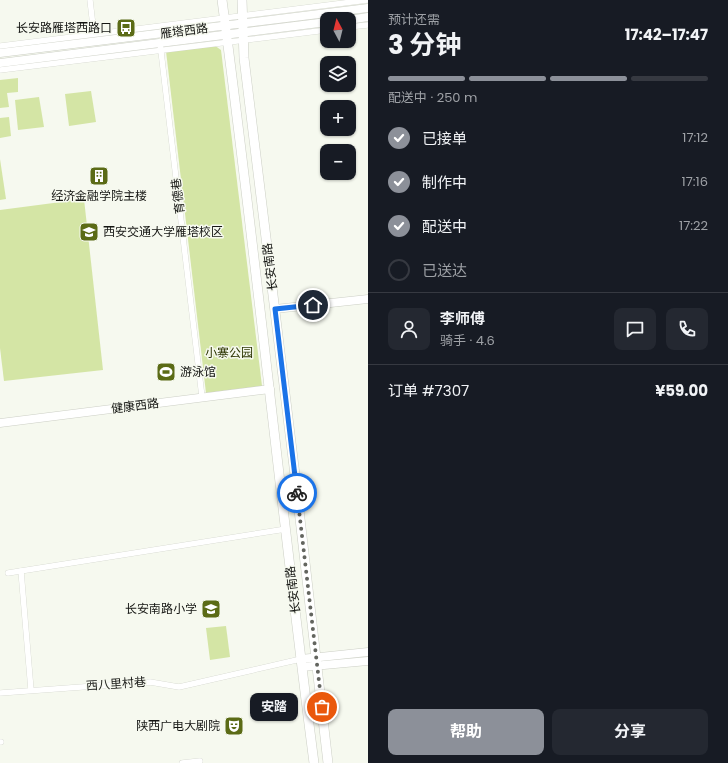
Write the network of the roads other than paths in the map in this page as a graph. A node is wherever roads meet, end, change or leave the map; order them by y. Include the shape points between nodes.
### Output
1 (90, 0) edge
2 (222, 0) edge
3 (242, 0) edge
4 (368, 0) edge
5 (368, 8) edge
6 (368, 17) edge
7 (356, 19) edge
8 (320, 22) edge
9 (368, 25) edge
10 (356, 26) edge
11 (243, 28) junction
12 (226, 30) junction
13 (320, 30) edge
14 (92, 34) junction
15 (0, 46) edge
16 (161, 47) junction
17 (0, 54) edge
18 (0, 63) edge
19 (0, 70) edge
20 (368, 299) edge
21 (275, 309) junction
22 (270, 389) junction
23 (202, 397) junction
24 (0, 423) edge
25 (286, 529) junction
26 (21, 571) junction
27 (8, 573) dead end
28 (368, 652) edge
29 (368, 661) edge
30 (316, 662) junction
31 (301, 663) junction
32 (31, 690) junction
33 (0, 693) edge
34 (200, 761) dead end
35 (182, 763) edge
36 (314, 763) edge
37 (328, 763) edge

1 - 14 street
2 - 12 main road, 长安南路
3 - 11 main road, 长安南路
4 - 11 street
5 - 11 main road, 雁塔西路
6 - 7 main road
8 - 11 main road, 雁塔西路
9 - 10 street
11 - 12 main road, 雁塔西路
11 - 12 street
11 - 13 street
11 - 21 main road, 长安南路 via 245,66
12 - 14 street
12 - 16 main road, 雁塔西路
12 - 17 main road, 雁塔西路
12 - 22 main road, 长安南路
14 - 15 street
16 - 18 main road, 雁塔西路
16 - 19 street
16 - 23 street, 育德巷
20 - 21 main road
21 - 30 main road, 长安南路
22 - 23 main road, 健康西路
22 - 25 main road, 长安南路
23 - 24 main road, 健康西路
25 - 26 street
25 - 31 main road, 长安南路
26 - 27 street
26 - 32 street
28 - 30 main road
29 - 30 main road
30 - 31 main road
30 - 37 main road, 长安南路
31 - 32 street, 西八里村巷 via 178,688 150,682
31 - 36 main road, 长安南路
32 - 33 street, 西八里村巷
34 - 35 street

